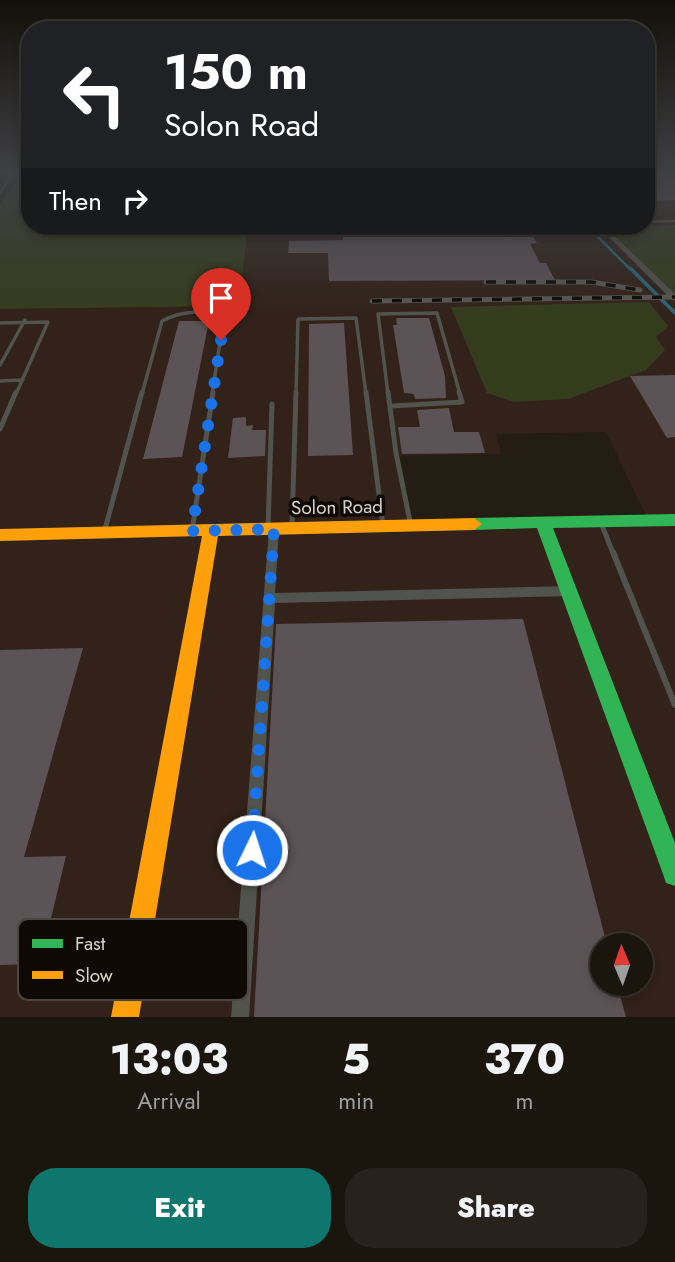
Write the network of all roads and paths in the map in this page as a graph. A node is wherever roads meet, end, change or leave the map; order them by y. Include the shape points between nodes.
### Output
1 (675, 221) edge
2 (655, 222) edge
3 (610, 235) edge
4 (675, 298) edge
5 (25, 320) junction
6 (0, 323) edge
7 (0, 365) edge
8 (23, 380) junction
9 (0, 381) edge
10 (272, 404) dead end
11 (391, 406) junction
12 (0, 429) edge
13 (675, 520) edge
14 (600, 522) junction
15 (543, 523) junction
16 (383, 526) junction
17 (411, 526) junction
18 (271, 529) junction
19 (292, 529) junction
20 (192, 531) junction
21 (211, 531) junction
22 (104, 533) junction
23 (0, 535) edge
24 (569, 591) junction
25 (269, 598) junction
26 (675, 705) edge
27 (675, 874) edge
28 (142, 919) edge
29 (247, 919) edge

1 - 2 lane
3 - 4 street
5 - 6 lane
5 - 7 lane
5 - 8 lane via 48,322
8 - 9 lane
8 - 12 lane
10 - 18 lane
11 - 11 lane via 378,314 437,313 462,402
11 - 17 lane
13 - 14 street, Solon Road
14 - 15 street, Solon Road
14 - 26 lane
15 - 17 street, Solon Road
15 - 24 street
16 - 17 street, Solon Road
16 - 19 street, Solon Road
16 - 19 lane via 356,318 298,319
18 - 19 street, Solon Road
18 - 21 street, Solon Road
18 - 25 street
20 - 21 street, Solon Road
20 - 22 street, Solon Road
20 - 22 lane via 224,317 216,313 182,314 162,321
21 - 28 street
22 - 23 street, Solon Road
24 - 25 street
24 - 27 street
25 - 29 street

